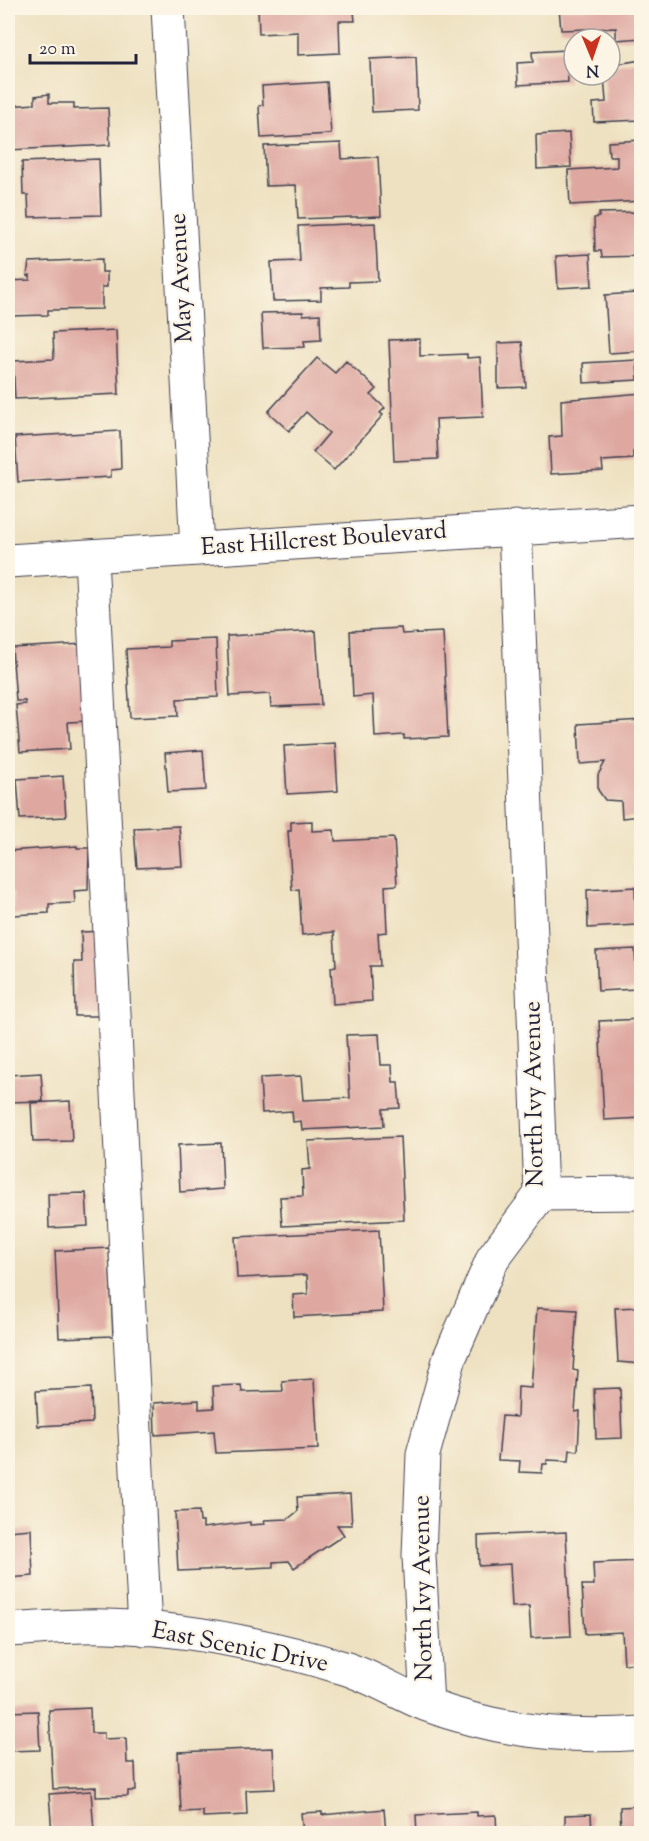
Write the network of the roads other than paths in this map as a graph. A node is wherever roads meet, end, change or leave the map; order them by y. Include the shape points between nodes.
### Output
1 (168, 8) edge
2 (642, 521) edge
3 (515, 527) junction
4 (197, 548) junction
5 (91, 557) junction
6 (8, 561) edge
7 (642, 1192) edge
8 (541, 1194) junction
9 (145, 1629) junction
10 (8, 1630) edge
11 (427, 1705) junction
12 (642, 1733) edge

1 - 4 street, May Avenue
2 - 3 street, East Hillcrest Boulevard
3 - 4 street, East Hillcrest Boulevard
3 - 8 street, North Ivy Avenue
4 - 5 street, East Hillcrest Boulevard
5 - 6 street, East Hillcrest Boulevard
5 - 9 street
7 - 8 street
8 - 11 street, North Ivy Avenue via 488,1269 450,1357 423,1454 418,1556
9 - 10 street, East Scenic Drive via 107,1626
9 - 11 street, East Scenic Drive via 260,1646 346,1668
11 - 12 street, East Scenic Drive via 505,1728 590,1737

